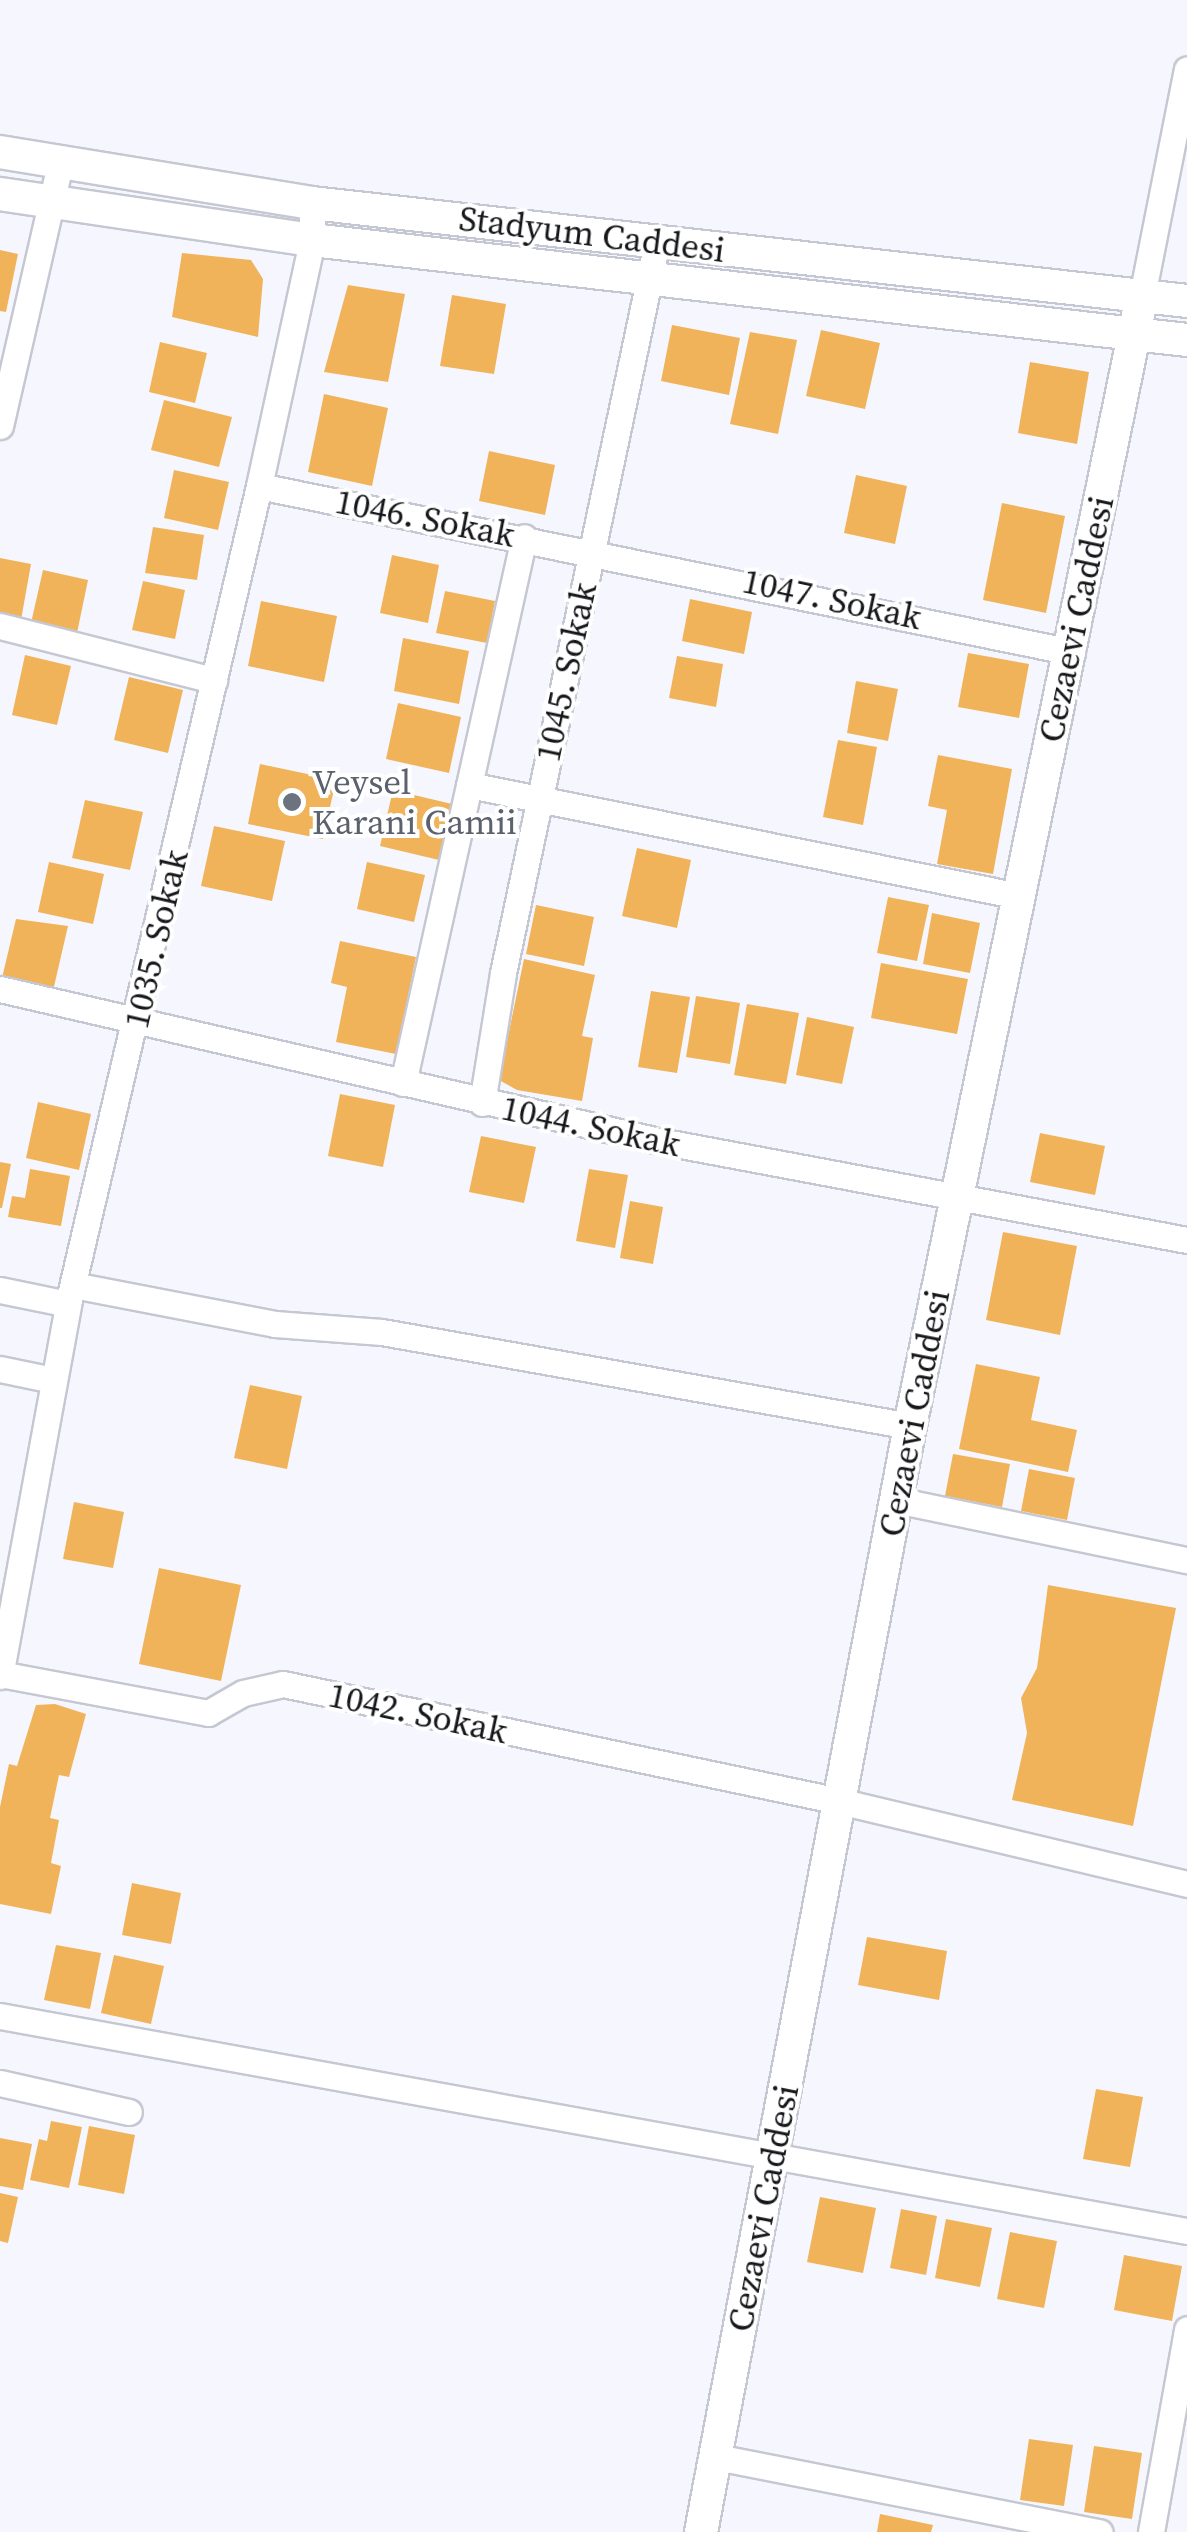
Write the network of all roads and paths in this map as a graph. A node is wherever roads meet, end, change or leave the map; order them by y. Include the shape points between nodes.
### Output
1 (1187, 69) edge
2 (0, 152) edge
3 (62, 160) junction
4 (0, 194) edge
5 (54, 202) junction
6 (312, 203) junction
7 (312, 240) junction
8 (657, 242) junction
9 (648, 280) junction
10 (1142, 296) junction
11 (1187, 301) edge
12 (1133, 334) junction
13 (1187, 340) edge
14 (0, 426) edge
15 (259, 486) junction
16 (524, 537) junction
17 (592, 550) junction
18 (0, 626) edge
19 (1072, 652) junction
20 (214, 680) junction
21 (469, 785) junction
22 (539, 802) junction
23 (1019, 896) junction
24 (0, 989) edge
25 (137, 1025) junction
26 (403, 1083) junction
27 (482, 1103) junction
28 (957, 1195) junction
29 (1187, 1240) edge
30 (0, 1290) edge
31 (71, 1295) junction
32 (0, 1369) edge
33 (52, 1380) junction
34 (910, 1426) junction
35 (896, 1500) junction
36 (1187, 1560) edge
37 (0, 1674) edge
38 (839, 1802) junction
39 (1187, 1884) edge
40 (0, 2016) edge
41 (0, 2083) edge
42 (129, 2112) dead end
43 (773, 2154) junction
44 (1187, 2231) edge
45 (1187, 2329) edge
46 (716, 2457) junction
47 (701, 2532) edge
48 (1100, 2532) edge
49 (1151, 2532) edge

1 - 10 street
2 - 3 street, Stadyum Caddesi
3 - 5 street
3 - 6 street, Stadyum Caddesi
4 - 5 street
5 - 7 street
5 - 14 street
6 - 7 street, 1035. Sokak
6 - 8 street, Stadyum Caddesi
7 - 9 street
7 - 15 street, 1035. Sokak
8 - 9 street, 1045. Sokak
8 - 10 street, Stadyum Caddesi
9 - 12 street
9 - 17 street, 1045. Sokak
10 - 11 street, Stadyum Caddesi
10 - 12 street, Cezaevi Caddesi
12 - 13 street
12 - 19 street, Cezaevi Caddesi
15 - 16 street, 1046. Sokak
15 - 20 street, 1035. Sokak
16 - 17 street, 1046. Sokak
16 - 21 street
17 - 19 street, 1047. Sokak
17 - 22 street, 1045. Sokak
18 - 20 street
19 - 23 street, Cezaevi Caddesi
20 - 25 street, 1035. Sokak
21 - 22 street
21 - 26 street
22 - 23 street
22 - 27 street, 1045. Sokak
23 - 28 street, Cezaevi Caddesi
24 - 25 street, 1044. Sokak
25 - 26 street, 1044. Sokak
25 - 31 street, 1035. Sokak
26 - 27 street, 1044. Sokak
27 - 28 street, 1044. Sokak
28 - 29 street, 1044. Sokak
28 - 34 street, Cezaevi Caddesi
30 - 31 street
31 - 33 street, 1035. Sokak
31 - 34 street via 382,1332
32 - 33 street
33 - 37 street, 1035. Sokak
34 - 35 street, Cezaevi Caddesi
35 - 36 street
35 - 38 street, Cezaevi Caddesi
37 - 38 street, 1042. Sokak via 208,1712 243,1693 283,1684
38 - 39 street, 1042. Sokak
38 - 43 street, Cezaevi Caddesi
40 - 43 street
41 - 42 street
43 - 44 street
43 - 46 street, Cezaevi Caddesi
45 - 49 street
46 - 47 street, Cezaevi Caddesi
46 - 48 street

